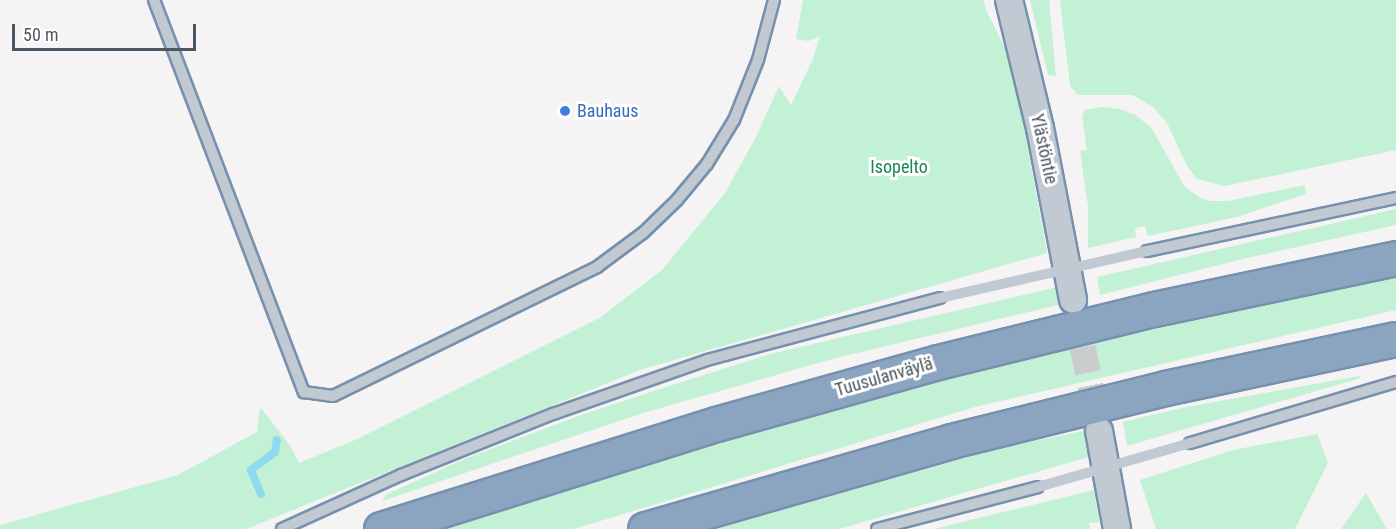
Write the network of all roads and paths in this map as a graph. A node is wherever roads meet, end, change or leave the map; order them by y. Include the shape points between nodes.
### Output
1 (154, 0) edge
2 (774, 0) edge
3 (1009, 0) edge
4 (1396, 198) edge
5 (1396, 258) edge
6 (1074, 300) tunnel mouth
7 (1396, 339) edge
8 (1396, 382) edge
9 (1099, 431) tunnel mouth
10 (282, 529) edge
11 (381, 529) edge
12 (645, 529) edge
13 (877, 529) edge
14 (1117, 529) edge

1 - 2 lane via 304,392 333,396 597,267 643,233 699,173 734,120 758,60
3 - 6 street, Ylästöntie via 1040,128
4 - 10 lane, bridge via 940,298 707,360 553,414 401,475
5 - 11 highway, Tuusulanväylä via 1154,309 938,362 716,424
7 - 12 highway via 1165,388 951,441
8 - 13 lane, bridge via 1038,487
9 - 14 street

